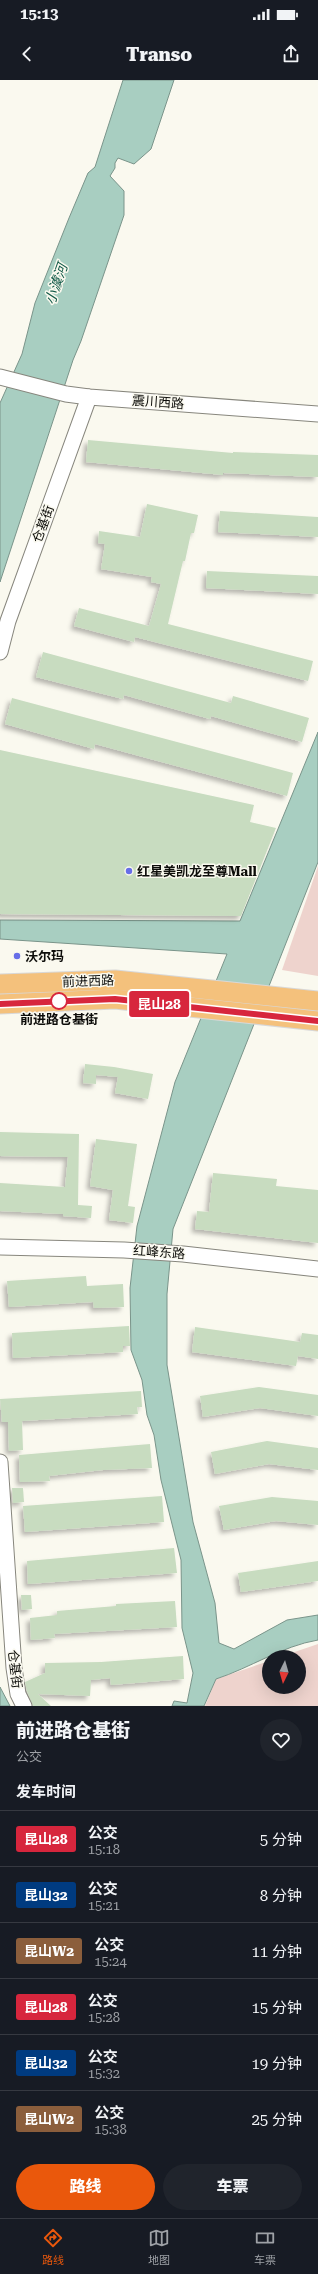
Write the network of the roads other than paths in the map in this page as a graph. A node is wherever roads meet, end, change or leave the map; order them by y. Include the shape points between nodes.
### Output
1 (3, 379) edge
2 (89, 397) junction
3 (318, 414) edge
4 (0, 652) edge
5 (0, 984) edge
6 (318, 1001) edge
7 (0, 1004) edge
8 (318, 1021) edge
9 (0, 1247) edge
10 (318, 1269) edge
11 (0, 1462) edge
12 (24, 1706) edge

1 - 2 street, 震川西路
2 - 3 street, 震川西路
2 - 4 street, 仓基街 via 8,621
5 - 6 main road, 前进西路 via 115,980
7 - 8 main road, 前进西路 via 115,999
9 - 10 street, 红峰东路 via 183,1254
11 - 12 street, 仓基街 via 14,1668 18,1694

